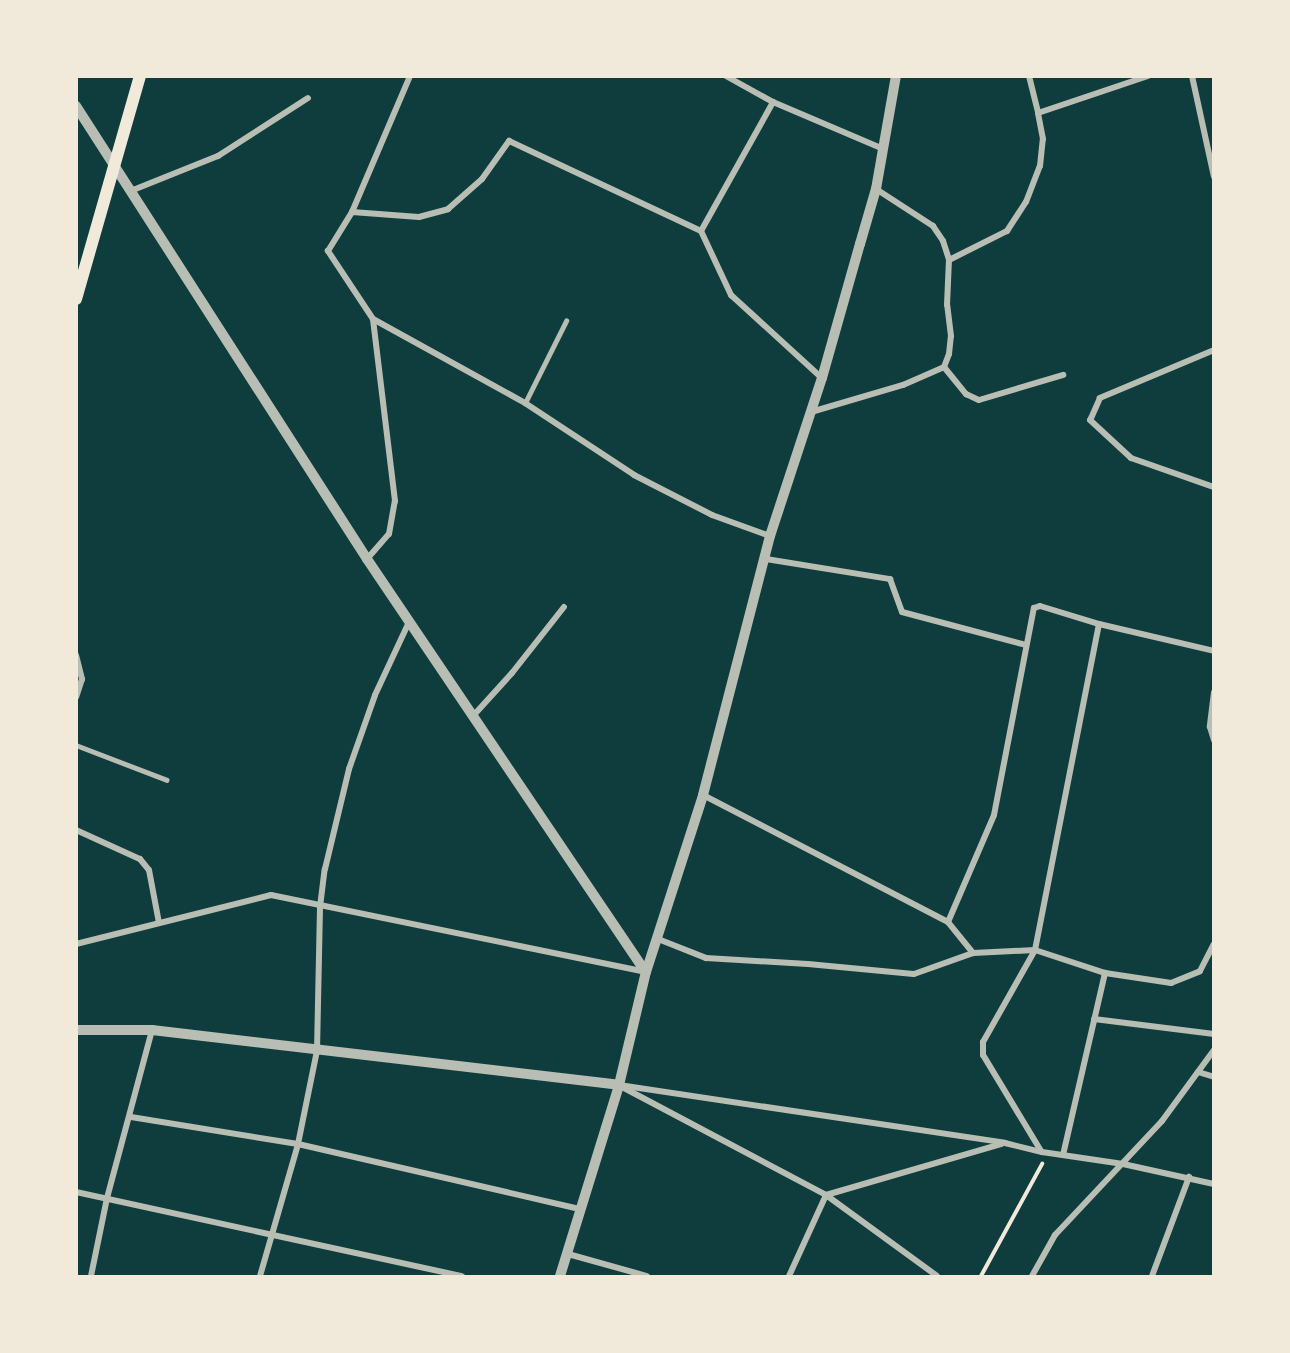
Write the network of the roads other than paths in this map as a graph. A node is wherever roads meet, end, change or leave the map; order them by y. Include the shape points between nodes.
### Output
1 (140, 76) edge
2 (410, 76) edge
3 (726, 76) edge
4 (896, 76) edge
5 (1029, 76) edge
6 (1148, 76) edge
7 (1192, 76) edge
8 (308, 98) dead end
9 (772, 102) junction
10 (76, 106) edge
11 (1038, 113) junction
12 (883, 149) junction
13 (116, 166) junction
14 (1214, 177) edge
15 (876, 189) junction
16 (133, 190) junction
17 (352, 213) junction
18 (701, 231) junction
19 (949, 260) junction
20 (76, 299) edge
21 (373, 319) junction
22 (566, 321) dead end
23 (1214, 350) edge
24 (944, 366) junction
25 (1063, 375) dead end
26 (822, 378) junction
27 (525, 403) junction
28 (811, 411) junction
29 (1214, 487) edge
30 (770, 536) junction
31 (367, 559) junction
32 (766, 560) junction
33 (564, 607) dead end
34 (409, 622) junction
35 (1099, 624) junction
36 (1026, 645) junction
37 (1214, 651) edge
38 (76, 655) edge
39 (1214, 692) edge
40 (76, 697) edge
41 (473, 716) junction
42 (1214, 740) edge
43 (76, 745) edge
44 (167, 780) dead end
45 (703, 795) junction
46 (76, 830) edge
47 (320, 907) junction
48 (948, 922) junction
49 (159, 923) junction
50 (658, 939) junction
51 (76, 944) edge
52 (1214, 944) edge
53 (1035, 950) junction
54 (973, 953) junction
55 (646, 972) junction
56 (1105, 973) junction
57 (1094, 1019) junction
58 (76, 1029) edge
59 (152, 1030) junction
60 (1214, 1034) edge
61 (1214, 1050) edge
62 (317, 1051) junction
63 (1198, 1072) junction
64 (1214, 1077) edge
65 (619, 1085) junction
66 (131, 1117) junction
67 (1005, 1143) junction
68 (298, 1144) junction
69 (1045, 1152) junction
70 (1063, 1155) junction
71 (1123, 1164) junction
72 (1189, 1177) junction
73 (1214, 1184) edge
74 (76, 1192) edge
75 (826, 1195) junction
76 (107, 1198) junction
77 (580, 1209) junction
78 (270, 1235) junction
79 (568, 1254) junction
80 (91, 1276) edge
81 (260, 1276) edge
82 (462, 1276) edge
83 (560, 1276) edge
84 (647, 1276) edge
85 (789, 1276) edge
86 (937, 1276) edge
87 (1032, 1276) edge
88 (1152, 1276) edge

1 - 13 main road
2 - 17 street
3 - 9 street
4 - 12 street
5 - 11 street
6 - 11 street
7 - 14 street
8 - 16 street via 218,156
9 - 12 street
9 - 18 street
10 - 13 street
11 - 19 street via 1043,140 1040,166 1026,202 1007,231
12 - 15 street
13 - 16 street
13 - 20 main road
15 - 19 street via 933,226
15 - 26 street
16 - 31 street
17 - 18 street via 419,217 448,209 482,179 509,141
17 - 21 street via 328,251
18 - 26 street via 731,295
19 - 24 street via 947,305 951,336
21 - 27 street
21 - 31 street via 395,501 389,534
22 - 27 lane
23 - 29 street via 1100,398 1090,420 1131,458
24 - 25 street via 966,394 979,400
24 - 28 street via 903,385
26 - 28 street
27 - 30 street via 634,475 712,515
28 - 30 street
30 - 32 street
31 - 34 street
32 - 36 street via 890,579 902,612
32 - 45 street
33 - 41 street
34 - 41 street
34 - 47 street via 375,695 349,769
35 - 36 street via 1040,606 1034,608
35 - 37 street
35 - 53 street
36 - 48 street via 994,815
38 - 40 street via 82,679
39 - 42 street via 1210,727
41 - 55 street
43 - 44 lane
45 - 48 street
45 - 50 street
46 - 49 street via 140,859 149,870
47 - 49 street via 272,895
47 - 55 street
47 - 62 street
48 - 54 street
49 - 51 street
50 - 54 street via 706,958 914,974
50 - 55 street
52 - 56 street via 1200,971 1171,983
53 - 54 street
53 - 56 street
53 - 69 street via 983,1042 983,1055
55 - 65 street
56 - 57 street
57 - 60 street
57 - 70 street
58 - 59 street
59 - 62 street
59 - 66 street
61 - 63 street
62 - 65 street
62 - 68 street
63 - 64 street
63 - 71 street via 1162,1121
65 - 67 street
65 - 75 street
65 - 77 street
66 - 68 street
66 - 76 street
67 - 69 street
67 - 75 street
68 - 77 street
68 - 78 street
69 - 70 street
70 - 71 street
71 - 72 street
71 - 87 street via 1055,1235
72 - 73 street
72 - 88 street
74 - 76 street
75 - 85 street
75 - 86 street
76 - 78 street
76 - 80 street
77 - 79 street
78 - 81 street
78 - 82 street
79 - 83 street
79 - 84 street

